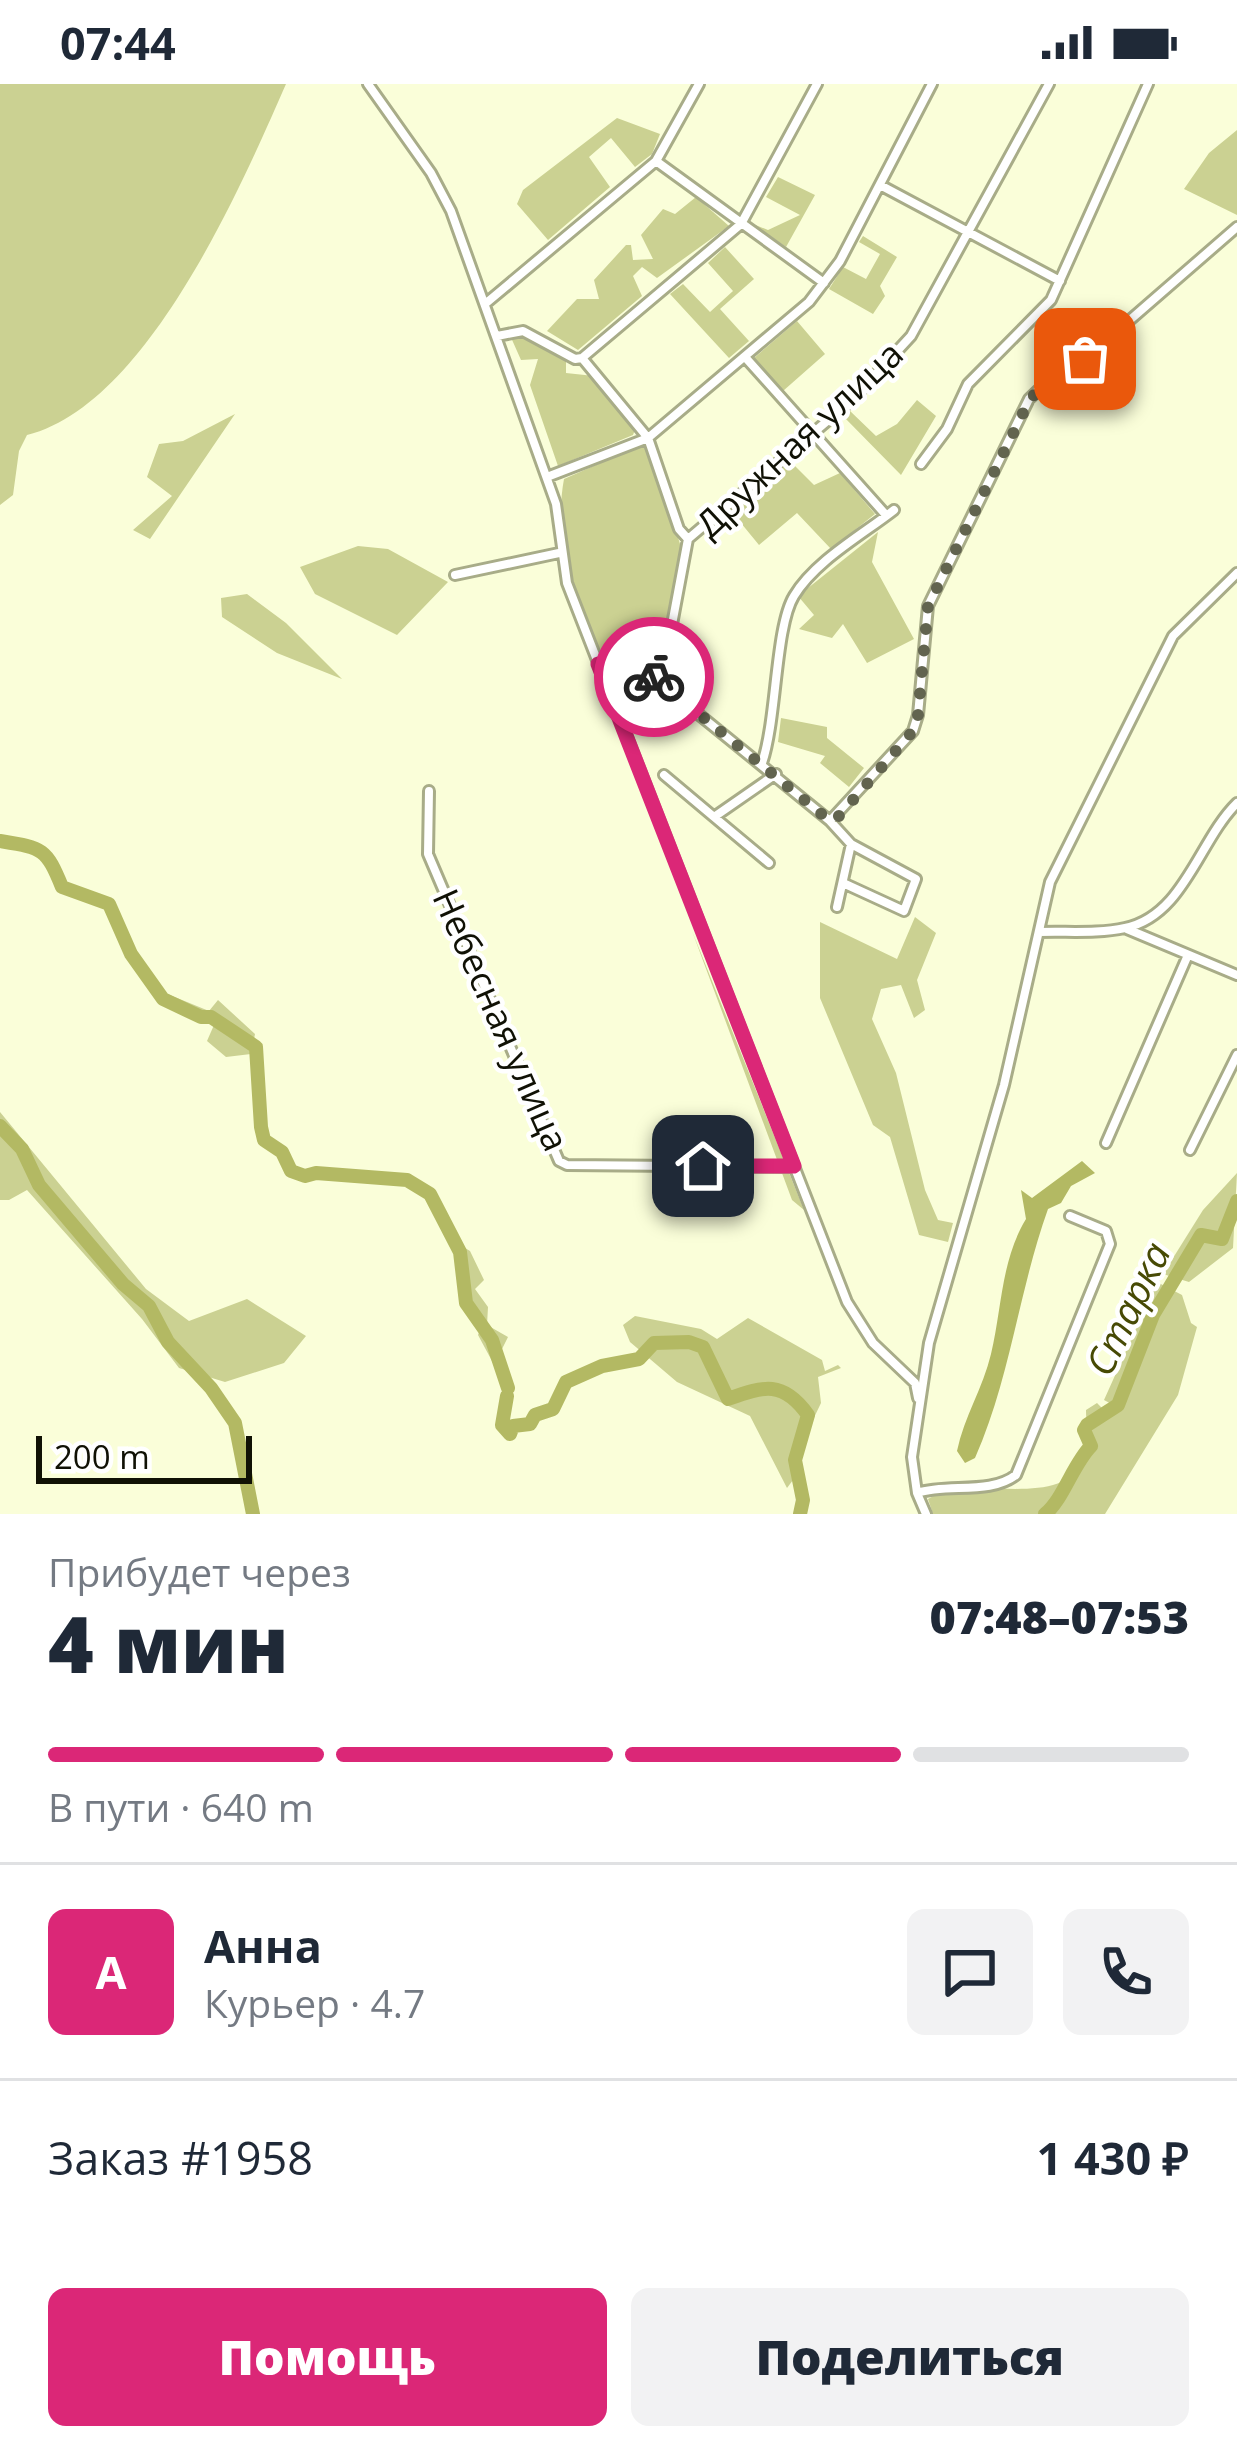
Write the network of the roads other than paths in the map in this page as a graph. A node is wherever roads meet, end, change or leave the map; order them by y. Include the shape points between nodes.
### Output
1 (368, 84) edge
2 (699, 84) edge
3 (817, 84) edge
4 (932, 84) edge
5 (1049, 84) edge
6 (1148, 84) edge
7 (656, 161) junction
8 (880, 185) junction
9 (741, 224) junction
10 (1237, 227) edge
11 (969, 233) junction
12 (1060, 281) junction
13 (824, 284) junction
14 (485, 304) junction
15 (497, 336) junction
16 (745, 357) junction
17 (582, 358) junction
18 (813, 434) junction
19 (648, 438) junction
20 (921, 464) dead end
21 (547, 477) junction
22 (688, 539) junction
23 (559, 553) junction
24 (1237, 573) edge
25 (455, 574) dead end
26 (598, 664) junction
27 (649, 674) junction
28 (762, 763) junction
29 (664, 775) dead end
30 (776, 775) junction
31 (429, 791) dead end
32 (1237, 803) edge
33 (714, 817) junction
34 (830, 821) junction
35 (851, 844) junction
36 (769, 862) dead end
37 (842, 883) junction
38 (837, 907) dead end
39 (1126, 928) junction
40 (1040, 932) junction
41 (1188, 955) junction
42 (1237, 975) edge
43 (1237, 1055) edge
44 (1106, 1143) dead end
45 (1190, 1150) dead end
46 (794, 1166) junction
47 (1070, 1216) dead end
48 (926, 1357) junction
49 (899, 1367) junction
50 (918, 1398) junction
51 (917, 1493) junction
52 (926, 1514) edge

1 - 14 street via 443,194
2 - 7 street
3 - 9 street
4 - 8 street
5 - 11 street, Дружная улица
6 - 12 street
7 - 9 street
7 - 14 street
8 - 11 street
8 - 13 street
9 - 13 street
9 - 17 street
10 - 34 street via 1030,399 928,606 913,731
11 - 12 street
11 - 18 street, Дружная улица via 911,336
12 - 20 street via 1052,300 968,384
13 - 16 street
14 - 15 street
15 - 17 street via 523,331
15 - 21 street
16 - 18 street
16 - 19 street
17 - 19 street
18 - 22 street, Дружная улица
18 - 28 street via 890,513 792,599
19 - 21 street
19 - 22 street
21 - 23 street
22 - 27 street, Дружная улица via 665,662
23 - 25 street
23 - 26 street
24 - 40 street via 1173,636 1063,851
26 - 27 street via 619,660
26 - 46 street
27 - 28 street
28 - 30 street
29 - 33 street
30 - 33 street
30 - 34 street
31 - 46 street, Небесная улица via 428,854 559,1161
32 - 39 street via 1168,903
33 - 36 street
34 - 35 street
35 - 37 street
35 - 37 street via 916,879 904,911
37 - 38 street
39 - 40 street
39 - 41 street
40 - 48 street
41 - 42 street
41 - 44 street
43 - 45 street
46 - 49 street via 847,1302
47 - 51 street via 1106,1231 1110,1244 1016,1475 1003,1484
48 - 49 street
48 - 50 street
49 - 50 street
50 - 51 street
51 - 52 street

